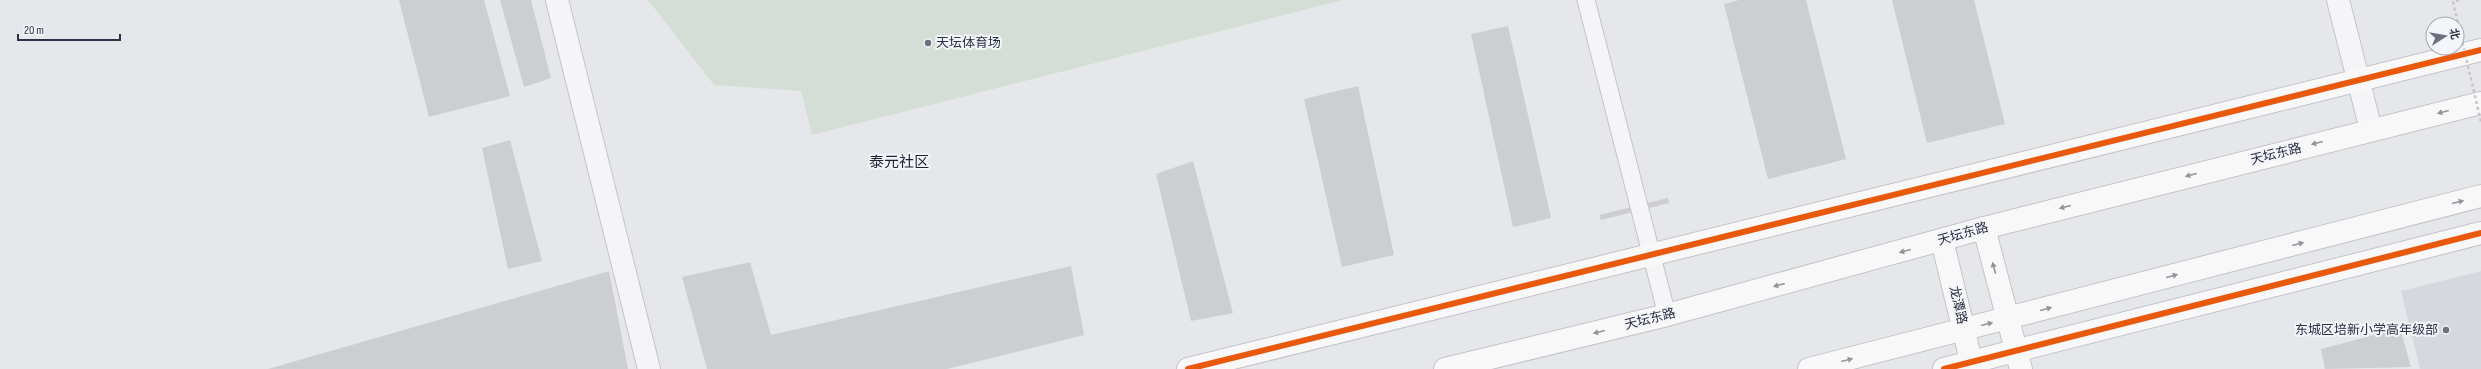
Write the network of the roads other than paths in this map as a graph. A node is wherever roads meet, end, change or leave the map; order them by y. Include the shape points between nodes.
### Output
1 (557, 0) edge
2 (1586, 0) edge
3 (2338, 0) edge
4 (2481, 50) edge
5 (2358, 80) junction
6 (2481, 103) edge
7 (2371, 130) junction
8 (2481, 196) edge
9 (1984, 228) junction
10 (2481, 233) edge
11 (1942, 240) junction
12 (1651, 254) junction
13 (1667, 315) junction
14 (2008, 319) junction
15 (1964, 330) junction
16 (2018, 360) edge
17 (1972, 366) edge
18 (649, 369) edge
19 (1188, 369) edge
20 (1445, 369) edge
21 (1809, 369) edge
22 (1944, 369) edge

1 - 18 street
2 - 12 lane
3 - 5 street
4 - 5 street
5 - 7 street
5 - 12 street
6 -> 7 street, 天坛东路
7 -> 9 street, 天坛东路
14 -> 8 street
9 - 11 street, 天坛东路
14 -> 9 street
10 - 16 street
11 -> 13 street, 天坛东路
11 - 15 street, 龙潭路
12 - 13 lane
12 - 19 street
13 -> 20 street, 天坛东路
15 -> 14 street
14 - 16 street
15 - 17 street, 龙潭路
21 -> 15 street
16 - 17 street
17 - 22 street

